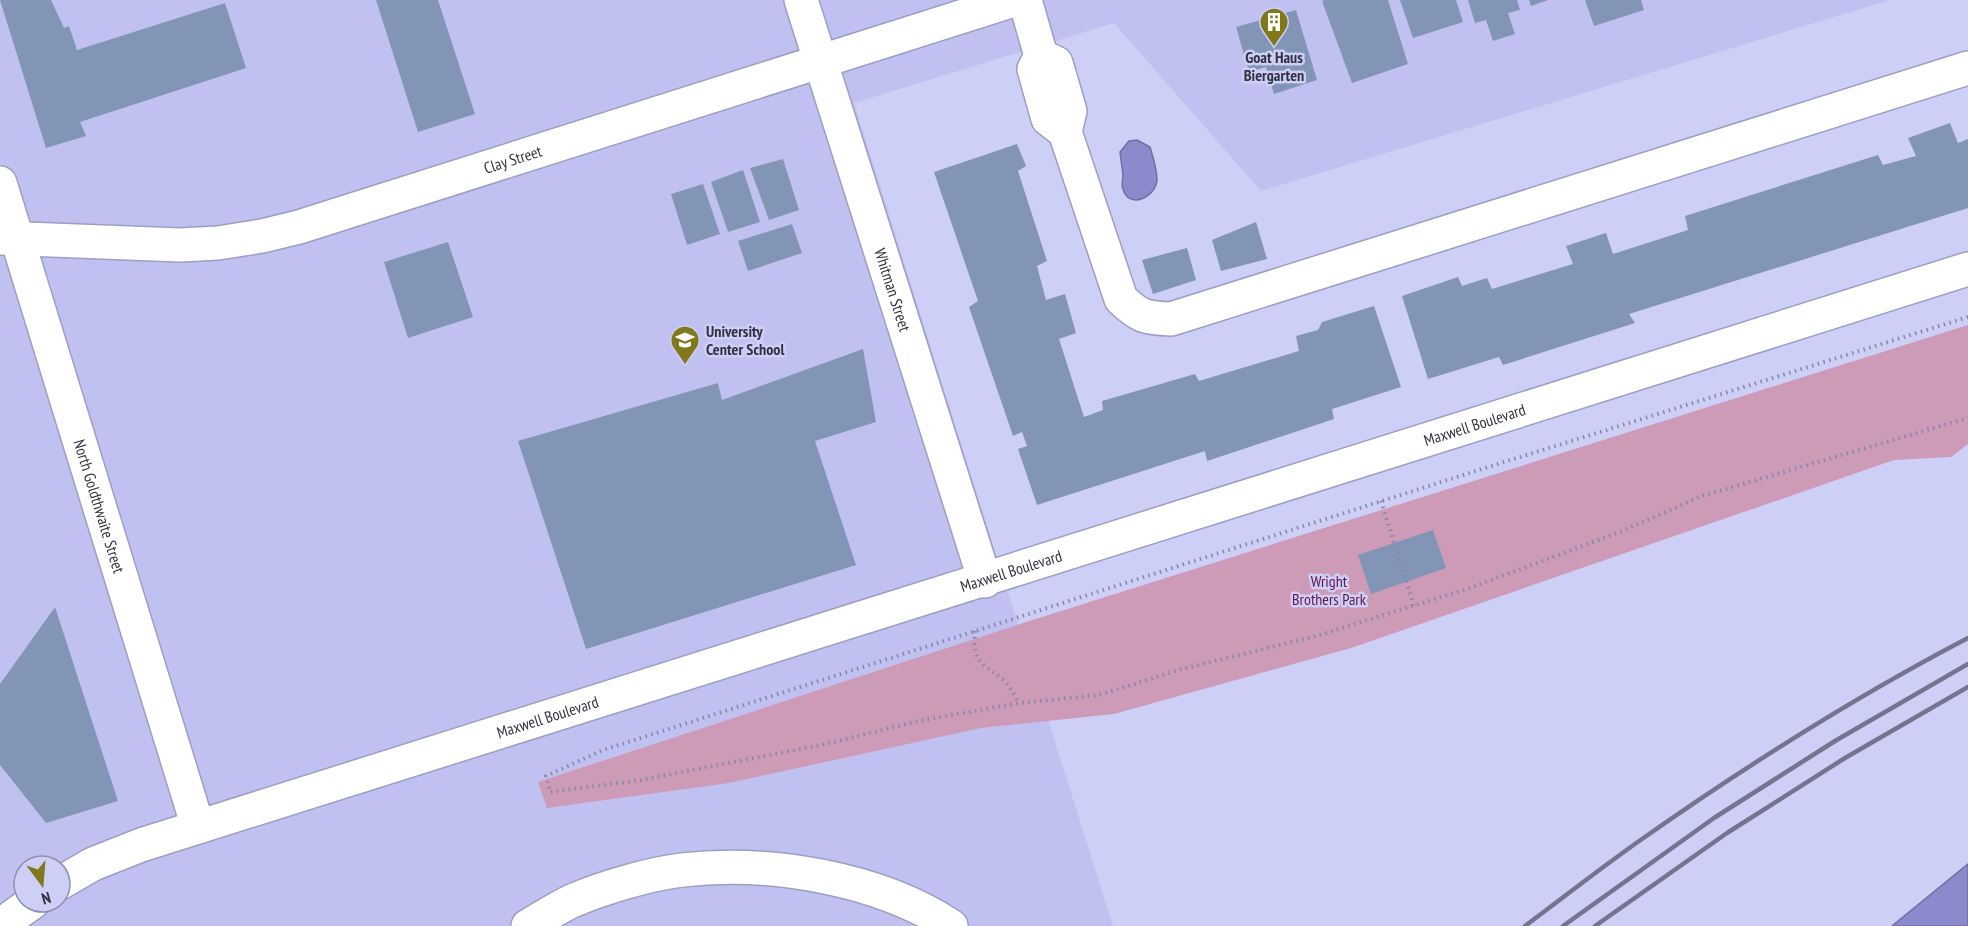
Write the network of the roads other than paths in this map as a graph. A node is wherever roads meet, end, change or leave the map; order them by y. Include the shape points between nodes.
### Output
1 (801, 0) edge
2 (1014, 0) edge
3 (1025, 0) edge
4 (820, 62) junction
5 (1968, 69) edge
6 (0, 183) edge
7 (9, 238) edge
8 (1968, 269) edge
9 (985, 581) junction
10 (198, 827) junction
11 (72, 876) edge
12 (16, 914) edge
13 (4, 926) edge
14 (528, 926) edge
15 (951, 926) edge

1 - 4 main road, Whitman Street
2 - 4 main road, Clay Street
3 - 5 main road via 1041,56 1034,69 1048,119 1065,132 1120,299 1149,318 1172,319
4 - 7 main road, Clay Street via 262,236 180,245
4 - 9 main road, Whitman Street
6 - 7 main road, North Goldthwaite Street
7 - 10 main road, North Goldthwaite Street
8 - 9 main road, Maxwell Boulevard
9 - 10 main road, Maxwell Boulevard
10 - 11 main road, Maxwell Boulevard via 141,845
12 - 13 main road
14 - 15 main road via 570,902 621,884 681,870 741,867 843,880 891,896

